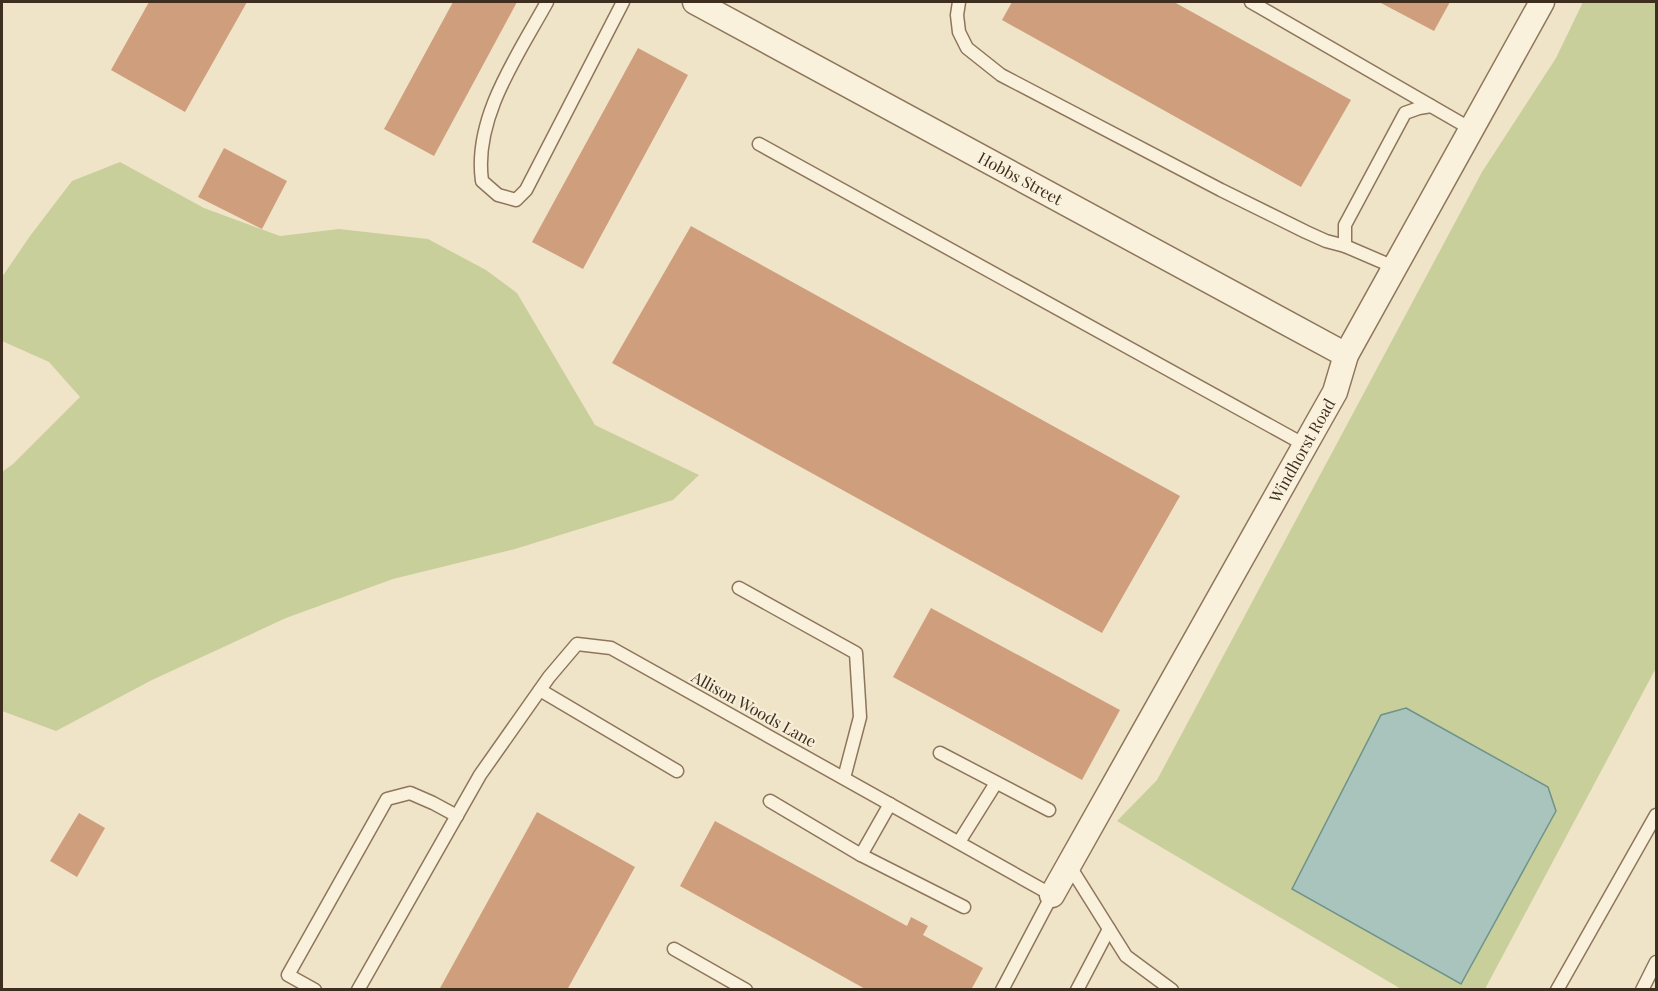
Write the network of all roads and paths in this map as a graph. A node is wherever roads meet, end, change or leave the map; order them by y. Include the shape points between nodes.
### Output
1 (547, 2) edge
2 (622, 2) edge
3 (695, 2) edge
4 (959, 2) edge
5 (1251, 2) edge
6 (1542, 2) edge
7 (1431, 106) junction
8 (1471, 129) junction
9 (759, 144) dead end
10 (1345, 246) junction
11 (1394, 267) junction
12 (1346, 355) junction
13 (1305, 445) junction
14 (739, 588) dead end
15 (540, 690) junction
16 (939, 753) dead end
17 (677, 771) dead end
18 (844, 778) junction
19 (996, 783) junction
20 (770, 801) dead end
21 (890, 804) junction
22 (1049, 810) dead end
23 (1656, 815) edge
24 (457, 816) junction
25 (959, 843) junction
26 (861, 855) junction
27 (1069, 865) junction
28 (1052, 895) junction
29 (964, 907) dead end
30 (1109, 929) junction
31 (674, 948) dead end
32 (1656, 962) edge
33 (315, 990) edge
34 (358, 990) edge
35 (746, 990) edge
36 (1002, 990) edge
37 (1077, 990) edge
38 (1172, 990) edge
39 (1557, 990) edge
40 (1641, 990) edge

1 - 2 lane via 499,90 483,133 482,182 498,195 516,200 526,190
3 - 12 street, Hobbs Street
4 - 10 lane via 958,32 967,48 1001,75 1221,190 1326,241
5 - 7 lane
6 - 8 street, Windhorst Road
7 - 8 lane
7 - 10 lane via 1405,113 1345,225
8 - 11 street, Windhorst Road
9 - 13 lane
10 - 11 lane
11 - 12 street, Windhorst Road
12 - 13 street, Windhorst Road via 1335,392
13 - 27 street, Windhorst Road
14 - 18 lane via 856,653 860,717
15 - 17 lane
15 - 18 lane, Allison Woods Lane via 577,644 611,648
15 - 24 lane, Allison Woods Lane via 480,775
16 - 19 lane
18 - 21 lane, Allison Woods Lane
19 - 22 lane
19 - 25 lane
20 - 26 lane
21 - 25 lane, Allison Woods Lane
21 - 26 lane
23 - 39 lane
24 - 33 lane via 410,793 387,799 288,975
24 - 34 lane, Allison Woods Lane
25 - 28 lane, Allison Woods Lane
26 - 29 lane
27 - 28 street, Windhorst Road
27 - 30 lane
28 - 36 lane
30 - 37 lane
30 - 38 lane via 1126,956
31 - 35 lane
32 - 40 lane

